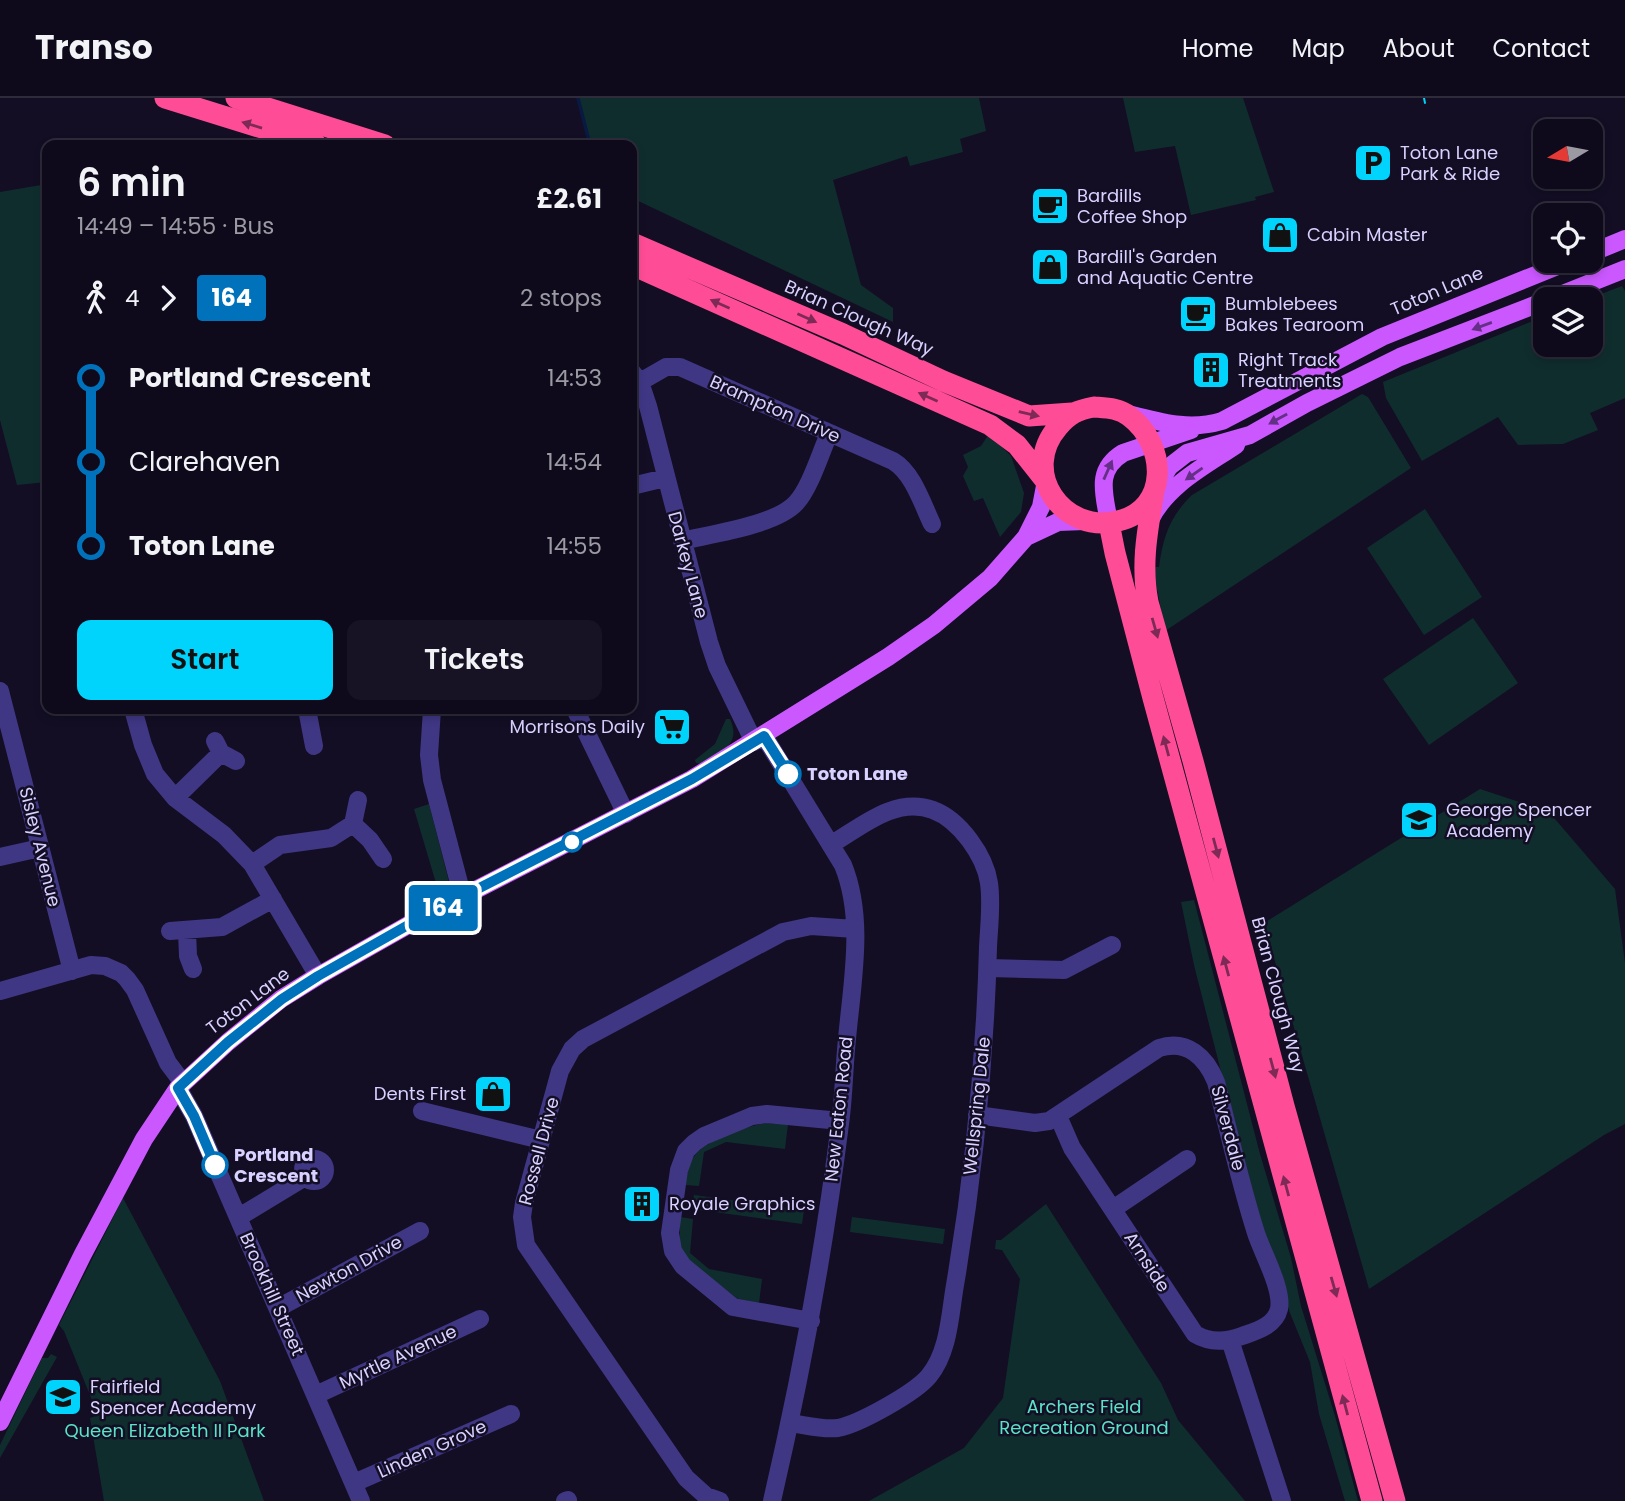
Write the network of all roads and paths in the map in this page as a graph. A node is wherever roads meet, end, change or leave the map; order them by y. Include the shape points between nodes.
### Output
1 (165, 98) edge
2 (236, 98) edge
3 (301, 140) edge
4 (369, 140) edge
5 (1625, 239) edge
6 (637, 245) edge
7 (1603, 248) edge
8 (637, 267) edge
9 (1625, 269) edge
10 (1540, 273) edge
11 (1580, 287) edge
12 (1533, 305) edge
13 (637, 377) edge
14 (637, 379) edge
15 (1072, 413) junction
16 (1128, 414) junction
17 (1205, 426) junction
18 (829, 434) junction
19 (1250, 435) junction
20 (1152, 443) junction
21 (665, 478) junction
22 (1044, 482) junction
23 (637, 485) edge
24 (1155, 493) junction
25 (1085, 521) junction
26 (1109, 523) junction
27 (932, 524) dead end
28 (1148, 525) junction
29 (1026, 537) junction
30 (682, 541) junction
31 (0, 691) edge
32 (134, 714) edge
33 (307, 714) edge
34 (432, 714) edge
35 (577, 714) edge
36 (4, 724) edge
37 (306, 736) dead end
38 (759, 739) junction
39 (224, 752) dead end
40 (174, 797) junction
41 (358, 800) dead end
42 (626, 814) junction
43 (353, 824) junction
44 (832, 844) junction
45 (40, 848) junction
46 (0, 857) edge
47 (383, 859) dead end
48 (252, 863) junction
49 (463, 898) junction
50 (273, 899) junction
51 (855, 929) junction
52 (1112, 945) dead end
53 (988, 968) junction
54 (193, 969) dead end
55 (72, 971) junction
56 (318, 976) junction
57 (0, 991) edge
58 (180, 1085) junction
59 (422, 1111) dead end
60 (977, 1115) junction
61 (1058, 1116) junction
62 (841, 1121) junction
63 (541, 1140) junction
64 (1183, 1168) dead end
65 (304, 1177) dead end
66 (1113, 1209) junction
67 (239, 1217) junction
68 (420, 1231) dead end
69 (278, 1308) junction
70 (480, 1319) dead end
71 (811, 1321) junction
72 (1230, 1340) junction
73 (316, 1395) junction
74 (511, 1414) dead end
75 (0, 1422) edge
76 (790, 1423) junction
77 (354, 1483) junction
78 (361, 1501) edge
79 (720, 1501) edge
80 (772, 1501) edge
81 (1282, 1501) edge
82 (1372, 1501) edge
83 (1395, 1501) edge

3 -> 1 highway
2 - 4 highway
5 - 7 main road
6 -> 15 highway, Brian Clough Way via 1029,416
22 -> 8 highway via 1017,445 990,425
9 - 11 main road
10 - 17 main road, Toton Lane via 1382,337 1231,418
12 -> 19 main road via 1400,357
13 - 18 street, Brampton Drive via 680,367
14 - 21 street, Darkey Lane
15 - 16 highway, Brian Clough Way via 1094,407
15 - 22 highway via 1045,447
16 - 17 main road, Toton Lane via 1177,426
16 - 20 highway
17 - 20 main road
18 - 27 street, Brampton Drive via 914,470
18 - 30 street via 790,509 770,520
19 - 24 main road via 1187,453 1169,467
19 -> 28 main road via 1177,486
20 - 24 highway, Brian Clough Way
26 -> 20 main road via 1104,485 1108,466 1123,453
21 - 23 street
21 - 30 street, Darkey Lane
22 - 25 highway via 1058,503
22 - 29 main road, Toton Lane via 1036,520
24 - 26 highway via 1134,514
24 - 28 highway, Brian Clough Way
25 - 26 highway
25 - 29 main road, Toton Lane via 1058,522
82 -> 26 highway
28 -> 83 highway, Brian Clough Way via 1144,580 1148,602
29 - 38 main road, Toton Lane via 990,578 934,625
30 - 38 street, Darkey Lane via 717,666
31 - 36 street, Sisley Avenue
32 - 40 street via 155,774
33 - 37 street
34 - 49 street via 432,780
35 - 42 street
36 - 45 street, Sisley Avenue
38 - 42 main road, Toton Lane
38 - 44 street, New Eaton Road
39 - 40 street
40 - 48 street
41 - 43 street
42 - 49 main road, Toton Lane
43 - 47 street
43 - 48 street via 331,838 280,845
44 - 51 street, New Eaton Road via 852,887
44 - 53 street, Wellspring Dale via 895,808 919,806 944,815 961,830 989,882
45 - 46 street
45 - 55 street, Sisley Avenue
48 - 50 street
49 - 56 main road, Toton Lane
50 - 54 street via 222,927 178,931
50 - 56 street
51 - 62 street, New Eaton Road
51 - 63 street, Rossell Drive via 811,926 783,932 583,1040 560,1071
52 - 53 street via 1064,970
53 - 60 street, Wellspring Dale
55 - 57 street, Brookhill Street
55 - 58 street, Brookhill Street via 105,966 127,979
56 - 58 main road, Toton Lane via 249,1025
58 - 67 street, Brookhill Street
58 - 75 main road, Toton Lane via 116,1190
59 - 63 street
60 - 61 street, Silverdale via 1040,1123
60 - 76 street, Wellspring Dale via 946,1339 930,1376 850,1424 828,1429
61 - 66 street, Arnside via 1072,1148
61 - 72 street, Silverdale via 1159,1048 1184,1047 1205,1061 1216,1082 1280,1305 1273,1321
62 - 71 street, New Eaton Road
62 - 71 street via 752,1116 694,1143 679,1170 670,1233 673,1251 683,1266 733,1307
63 - 79 street, Rossell Drive via 522,1217 526,1245 686,1478 706,1496
64 - 66 street
65 - 67 street
66 - 72 street, Arnside via 1191,1330 1204,1339
67 - 69 street, Brookhill Street
68 - 69 street, Newton Drive
69 - 73 street, Brookhill Street
70 - 73 street, Myrtle Avenue
71 - 76 street, New Eaton Road
72 - 81 street
73 - 77 street, Brookhill Street
74 - 77 street, Linden Grove
76 - 80 street, New Eaton Road
77 - 78 street, Brookhill Street

